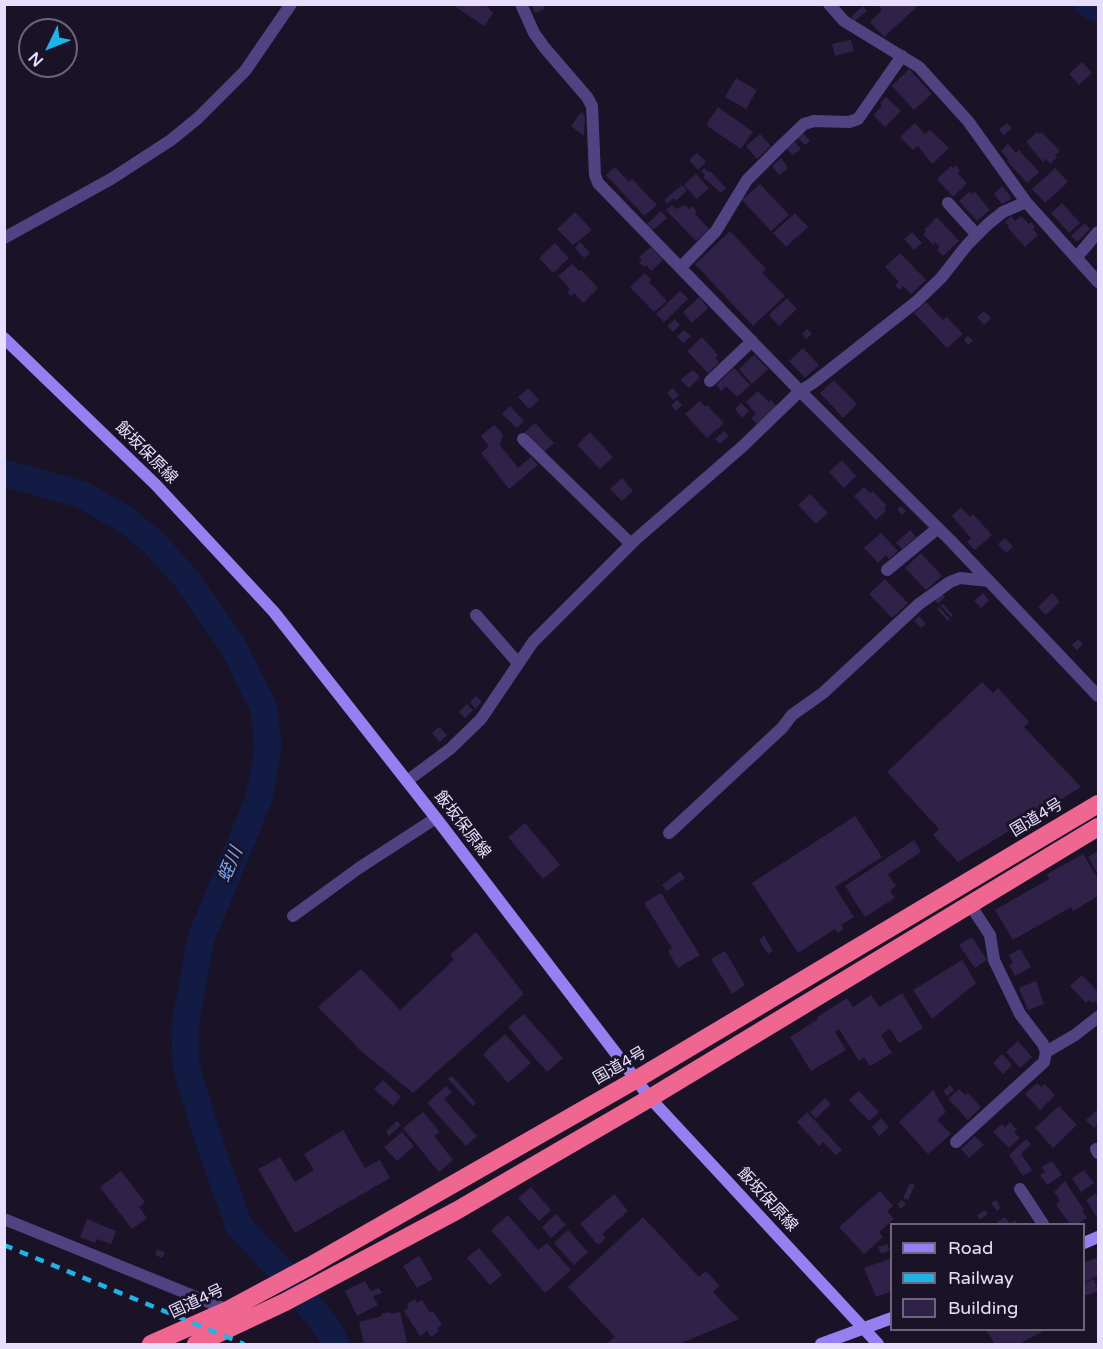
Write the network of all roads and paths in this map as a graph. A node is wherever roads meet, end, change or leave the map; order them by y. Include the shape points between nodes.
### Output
1 (291, 4) edge
2 (521, 4) edge
3 (829, 4) edge
4 (902, 56) junction
5 (1026, 202) junction
6 (948, 204) dead end
7 (1098, 232) edge
8 (977, 235) junction
9 (4, 238) edge
10 (1076, 258) junction
11 (681, 267) junction
12 (1098, 282) edge
13 (4, 338) edge
14 (752, 341) junction
15 (711, 381) dead end
16 (800, 391) junction
17 (523, 439) dead end
18 (938, 528) junction
19 (631, 544) junction
20 (887, 570) dead end
21 (989, 581) junction
22 (476, 615) dead end
23 (518, 663) junction
24 (1098, 696) edge
25 (407, 781) junction
26 (1098, 804) edge
27 (436, 818) junction
28 (1098, 827) edge
29 (669, 833) dead end
30 (969, 903) junction
31 (293, 916) dead end
32 (1098, 1017) edge
33 (1046, 1052) junction
34 (637, 1079) junction
35 (650, 1098) junction
36 (956, 1142) dead end
37 (1020, 1189) dead end
38 (4, 1219) edge
39 (1042, 1223) edge
40 (228, 1310) junction
41 (890, 1318) edge
42 (863, 1329) junction
43 (151, 1344) edge
44 (196, 1344) edge
45 (821, 1344) edge
46 (878, 1344) edge

1 - 9 street via 245,70 198,118 142,161
2 - 11 street via 534,33 592,106 598,183
3 - 4 street via 844,21
4 - 5 street via 919,67 968,121
4 - 11 street via 858,119 804,124 747,180 716,231
5 - 8 street via 1004,212
5 - 10 street
6 - 8 street
7 - 10 street
8 - 16 street via 916,302
10 - 12 street
11 - 14 street
13 - 25 main road, 飯坂保原線 via 156,485 274,612
14 - 15 street
14 - 16 street
16 - 18 street
16 - 19 street
17 - 19 street
18 - 20 street
18 - 21 street
19 - 23 street via 533,642
21 - 24 street
21 - 29 street via 960,578 919,604 823,693 792,715
22 - 23 street
23 - 25 street via 481,720
25 - 27 main road, 飯坂保原線
26 - 34 highway, 国道4号
27 - 31 street
27 - 34 main road, 飯坂保原線
28 - 30 highway
30 - 33 street via 990,935 994,960 1020,1014
30 - 35 highway
32 - 33 street
33 - 36 street via 1044,1062
34 - 35 main road, 飯坂保原線
34 - 40 highway, 国道4号
35 - 42 main road, 飯坂保原線
35 - 44 highway via 456,1211 285,1302
37 - 39 street
38 - 40 street
40 - 43 highway, 国道4号
41 - 42 main road
42 - 45 main road
42 - 46 main road, 飯坂保原線

